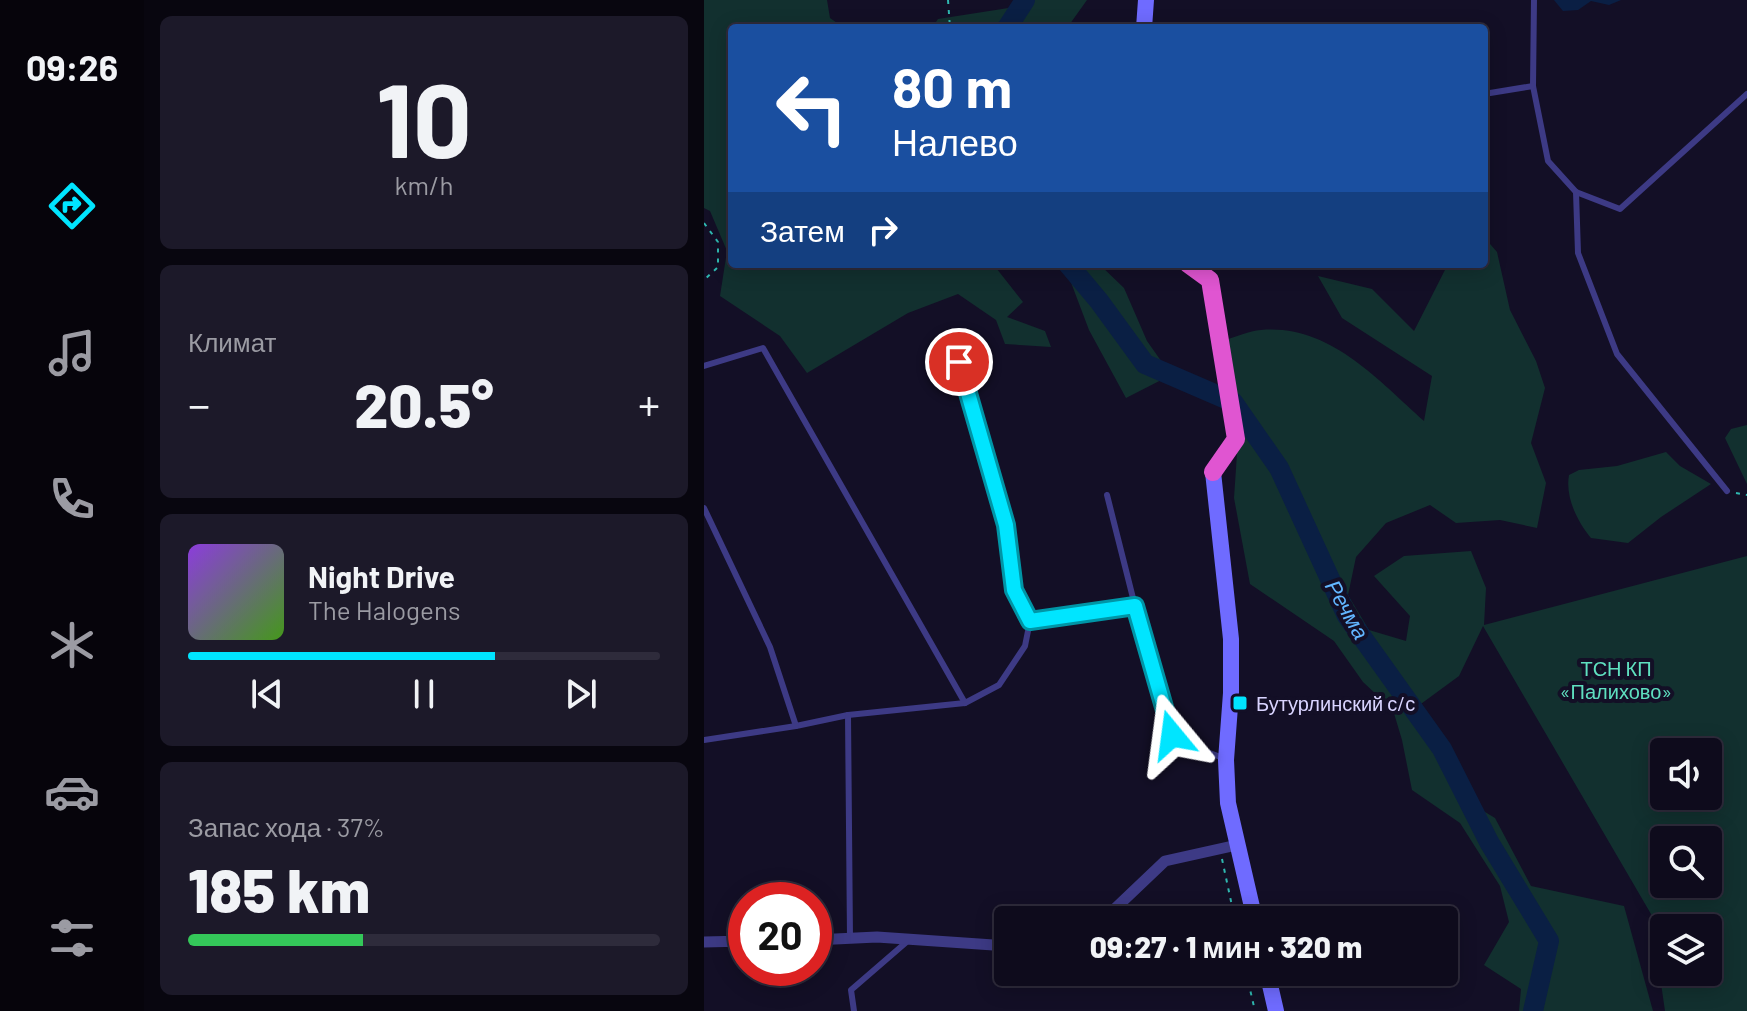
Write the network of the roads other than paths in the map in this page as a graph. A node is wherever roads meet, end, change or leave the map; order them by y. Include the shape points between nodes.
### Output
1 (1146, 0) edge
2 (1534, 0) edge
3 (1144, 24) edge
4 (1533, 86) junction
5 (1488, 93) edge
6 (1747, 94) edge
7 (1576, 192) junction
8 (1194, 268) edge
9 (959, 362) dead end
10 (704, 366) edge
11 (1213, 472) joint
12 (1727, 491) road end
13 (1107, 495) dead end
14 (704, 508) edge
15 (1135, 606) junction
16 (1030, 621) junction
17 (965, 703) junction
18 (848, 715) junction
19 (796, 726) junction
20 (704, 740) edge
21 (1226, 760) junction
22 (1237, 845) junction
23 (1118, 906) edge
24 (1252, 906) edge
25 (850, 939) junction
26 (910, 939) junction
27 (832, 940) edge
28 (728, 941) edge
29 (704, 942) edge
30 (994, 945) edge
31 (1270, 986) edge
32 (854, 1011) edge
33 (1276, 1011) edge

1 - 3 main road
2 - 4 lane
4 - 5 lane
4 - 7 lane via 1548,161
6 - 7 lane via 1620,209
7 - 12 lane via 1578,253 1617,354
8 - 11 highway via 1210,280 1236,439
9 - 16 lane via 1006,525 1014,590
10 - 17 lane via 763,348
11 - 21 main road via 1231,639
13 - 15 lane
14 - 19 lane via 770,647
15 - 16 lane
15 - 21 lane via 1172,735
16 - 17 lane via 1025,646 999,685
17 - 18 lane
18 - 19 lane
18 - 25 lane
19 - 20 lane
21 - 22 main road
22 - 23 street via 1165,861
22 - 24 main road
25 - 26 street
25 - 27 street
26 - 30 street
26 - 32 lane via 851,990
28 - 29 street
31 - 33 main road

